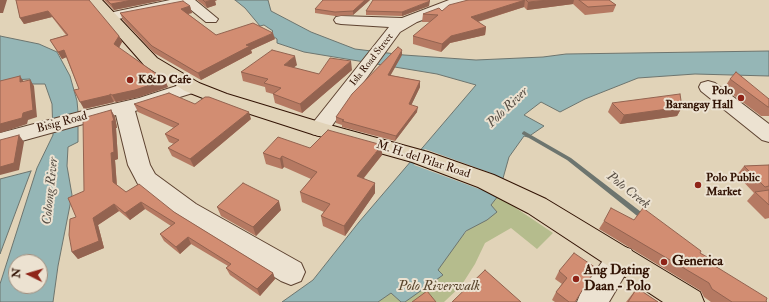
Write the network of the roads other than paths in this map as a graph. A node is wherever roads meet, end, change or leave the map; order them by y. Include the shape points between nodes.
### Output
1 (94, 0) edge
2 (462, 0) edge
3 (434, 5) edge
4 (109, 16) junction
5 (211, 19) dead end
6 (341, 20) dead end
7 (400, 22) junction
8 (192, 87) junction
9 (708, 88) dead end
10 (124, 108) junction
11 (318, 129) junction
12 (769, 135) edge
13 (0, 140) edge
14 (621, 258) junction
15 (291, 272) dead end
16 (592, 302) edge
17 (689, 302) edge

1 - 4 main road, M. H. del Pilar Road
2 - 3 street, Isla Road Street
3 - 7 street, Isla Road Street
4 - 5 street via 185,1
4 - 8 main road, M. H. del Pilar Road via 151,62
6 - 7 street
7 - 11 street, Isla Road Street
8 - 10 street, Bisig Road
8 - 11 main road, M. H. del Pilar Road
9 - 12 street
10 - 13 street, Bisig Road
10 - 15 street via 138,165 147,180 187,211
11 - 14 main road, M. H. del Pilar Road via 420,157 486,181 537,206
14 - 16 street
14 - 17 main road, M. H. del Pilar Road

